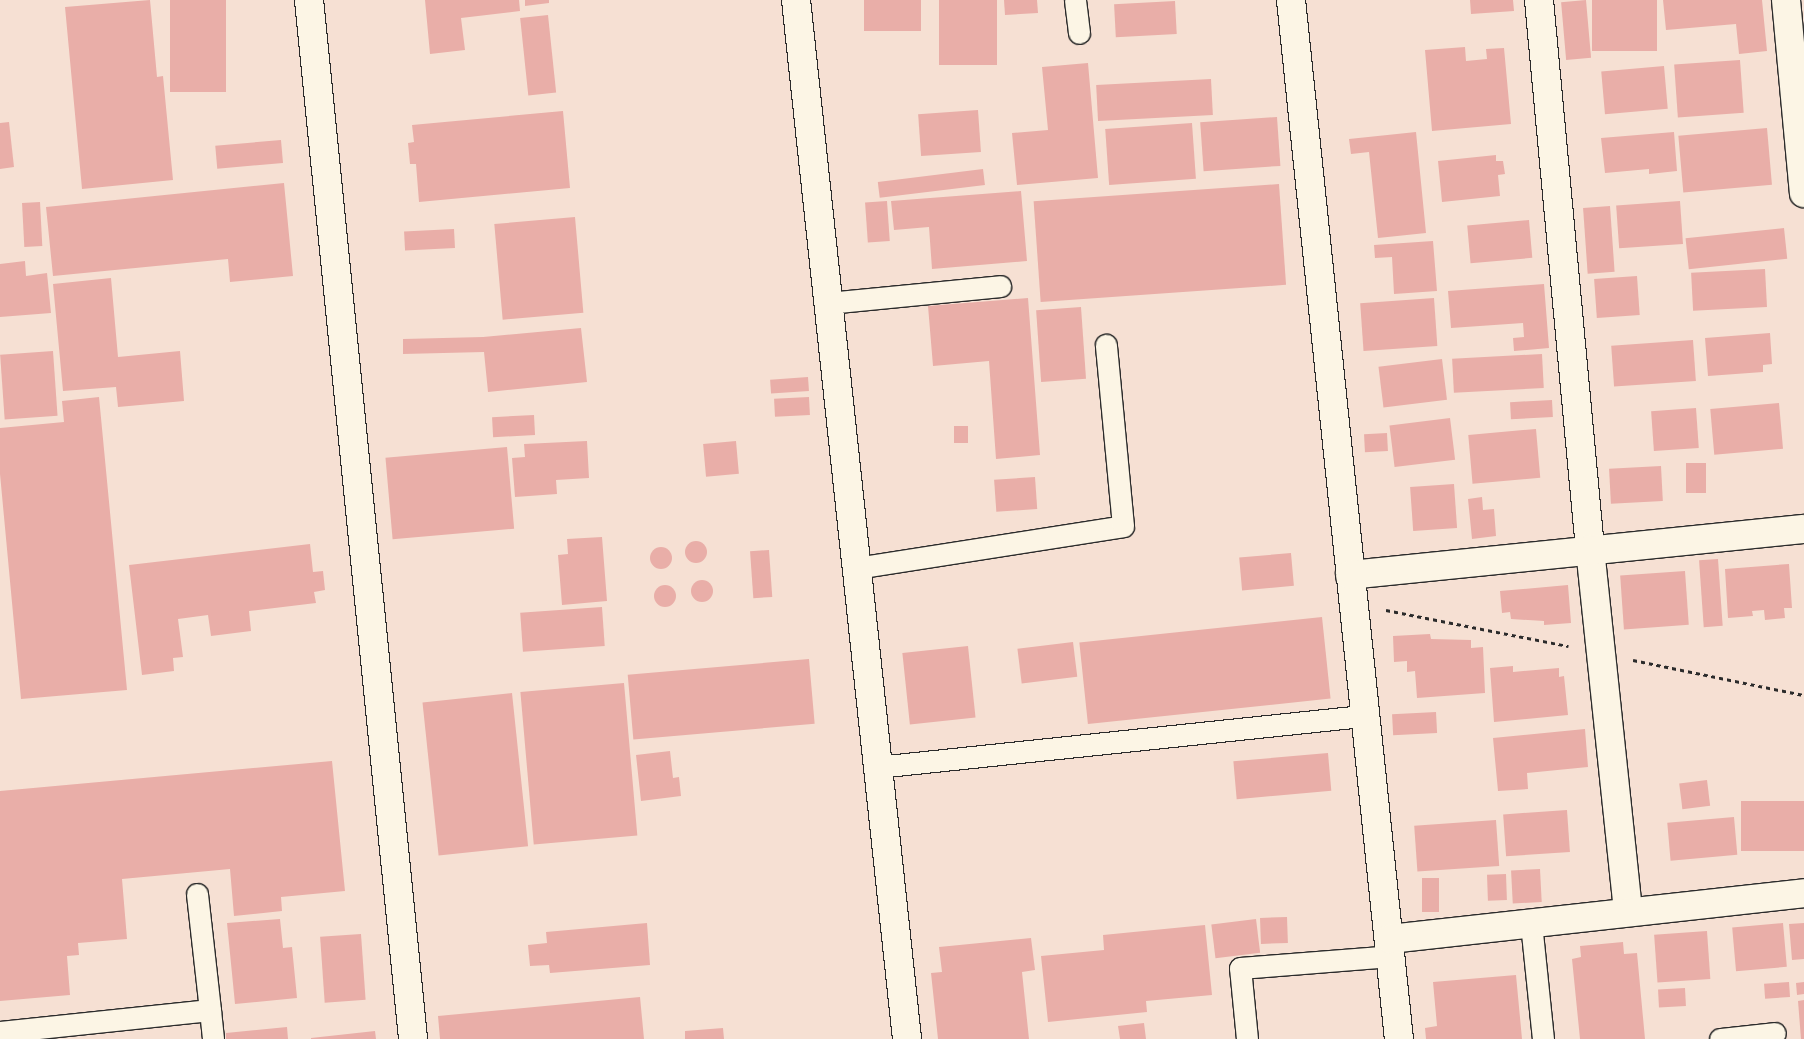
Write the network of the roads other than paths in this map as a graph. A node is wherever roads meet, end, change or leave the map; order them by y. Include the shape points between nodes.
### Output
1 (309, 0) edge
2 (796, 0) edge
3 (1075, 0) edge
4 (1291, 0) edge
5 (1539, 0) edge
6 (1786, 0) edge
7 (1079, 33) dead end
8 (1804, 193) edge
9 (1000, 286) dead end
10 (828, 303) junction
11 (1106, 345) dead end
12 (1804, 530) edge
13 (1590, 549) junction
14 (856, 568) junction
15 (1350, 575) junction
16 (1366, 716) junction
17 (877, 767) junction
18 (1804, 893) edge
19 (197, 894) dead end
20 (1628, 912) junction
21 (1531, 923) junction
22 (1390, 948) junction
23 (210, 1010) junction
24 (0, 1032) edge
25 (1775, 1033) dead end
26 (1732, 1038) edge
27 (213, 1039) edge
28 (413, 1039) edge
29 (907, 1039) edge
30 (1247, 1039) edge
31 (1399, 1039) edge
32 (1543, 1039) edge

1 - 28 street
2 - 10 street
3 - 7 lane
4 - 15 street
5 - 13 street
6 - 8 street
9 - 10 lane
10 - 14 street
11 - 14 lane via 1123,526
12 - 13 street
13 - 15 street
13 - 20 street
14 - 17 street
15 - 16 street
16 - 17 lane
16 - 22 street
17 - 29 street
18 - 20 street
19 - 23 lane
20 - 21 street
21 - 22 street
21 - 32 lane
22 - 30 lane via 1240,968
22 - 31 street
23 - 24 lane
23 - 27 lane
25 - 26 lane

